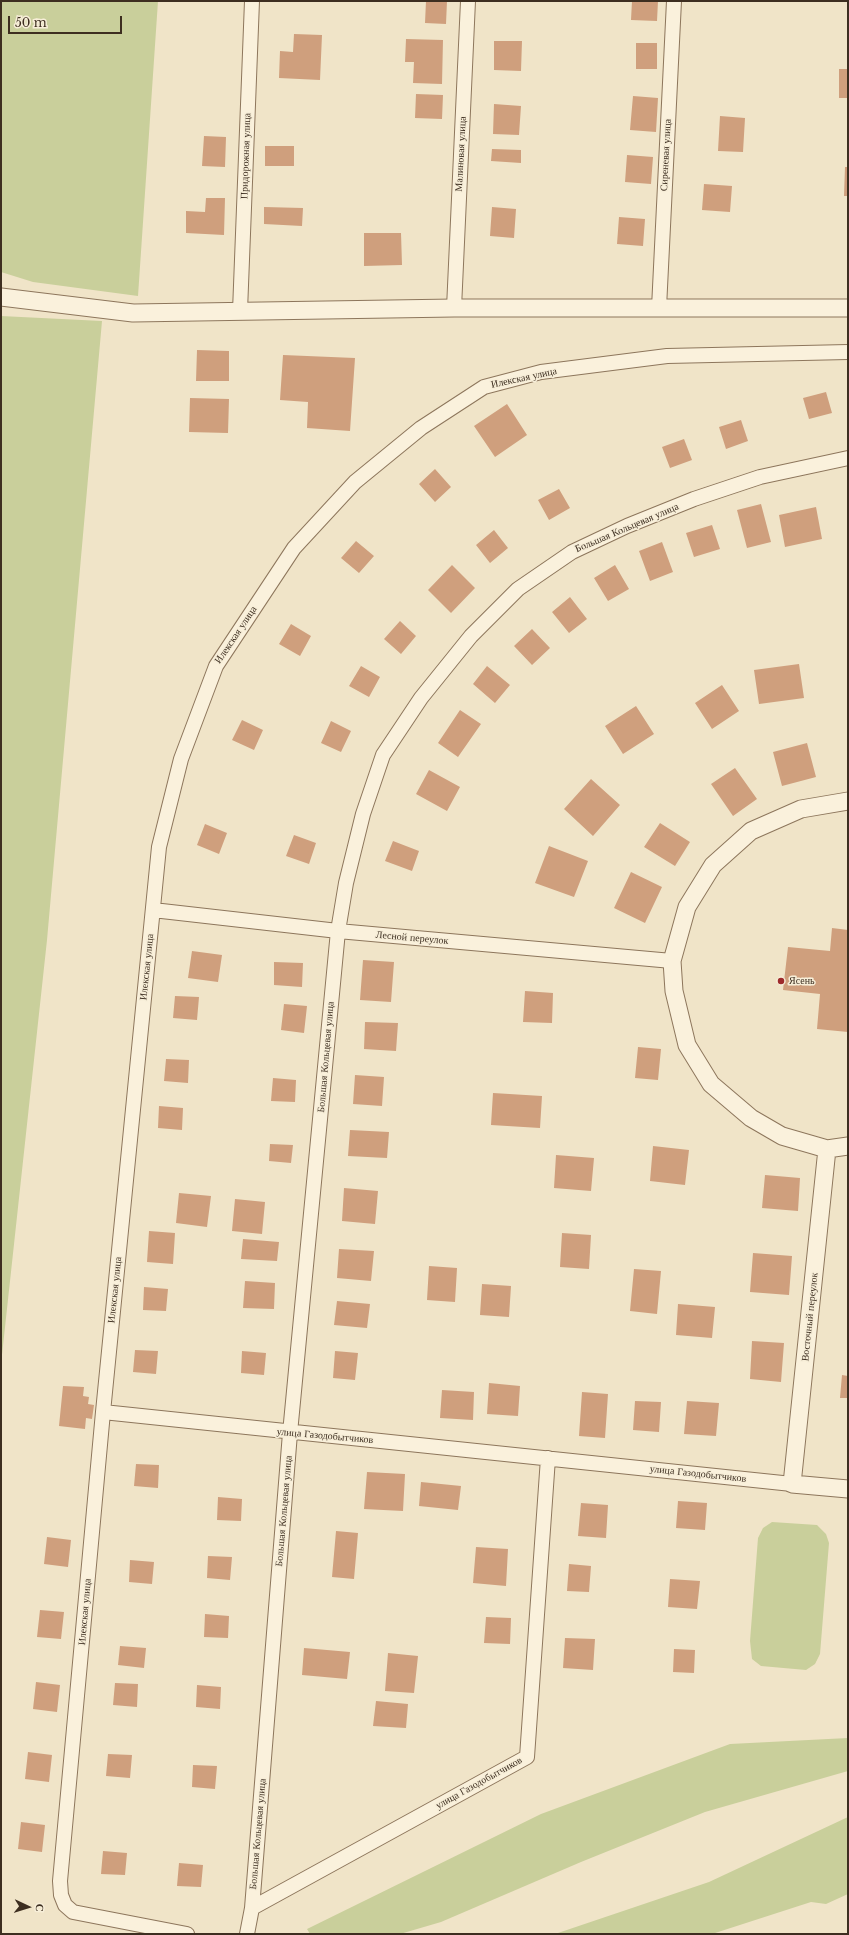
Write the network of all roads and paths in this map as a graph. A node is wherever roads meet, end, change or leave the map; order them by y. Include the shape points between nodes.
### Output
1 (252, 1) edge
2 (468, 1) edge
3 (674, 1) edge
4 (1, 297) edge
5 (454, 308) junction
6 (659, 308) junction
7 (848, 308) edge
8 (240, 311) junction
9 (848, 352) edge
10 (848, 458) edge
11 (848, 801) edge
12 (153, 910) junction
13 (338, 931) junction
14 (672, 961) junction
15 (848, 1146) edge
16 (827, 1149) junction
17 (103, 1412) junction
18 (290, 1433) junction
19 (548, 1458) junction
20 (792, 1484) junction
21 (848, 1489) edge
22 (252, 1908) junction
23 (187, 1934) edge
24 (247, 1934) edge

1 - 8 street, Придорожная улица
2 - 5 street, Малиновая улица
3 - 6 street, Сиреневая улица
4 - 8 street via 133,313
5 - 6 street
5 - 8 street
6 - 7 street
9 - 12 street, Илекская улица via 667,356 541,372 484,387 421,428 355,482 294,548 216,666 181,759 159,847
10 - 13 street, Большая Кольцевая улица via 760,477 687,502 572,552 518,589 472,636 420,698 383,755 361,822 346,883
11 - 14 street via 801,809 751,831 713,865 687,907
12 - 13 street, Лесной переулок
12 - 17 street, Илекская улица
13 - 14 street, Лесной переулок
13 - 18 street, Большая Кольцевая улица
14 - 16 street via 674,991 686,1045 711,1084 757,1122 782,1136
15 - 16 street
16 - 20 street, Восточный переулок
17 - 18 street, улица Газодобытчиков
17 - 23 street, Илекская улица via 60,1881 61,1895 65,1905 73,1912 84,1916
18 - 19 street, улица Газодобытчиков
18 - 22 street, Большая Кольцевая улица
19 - 20 street, улица Газодобытчиков
19 - 22 street, улица Газодобытчиков via 527,1757
20 - 21 street, улица Газодобытчиков
22 - 24 street, Большая Кольцевая улица

